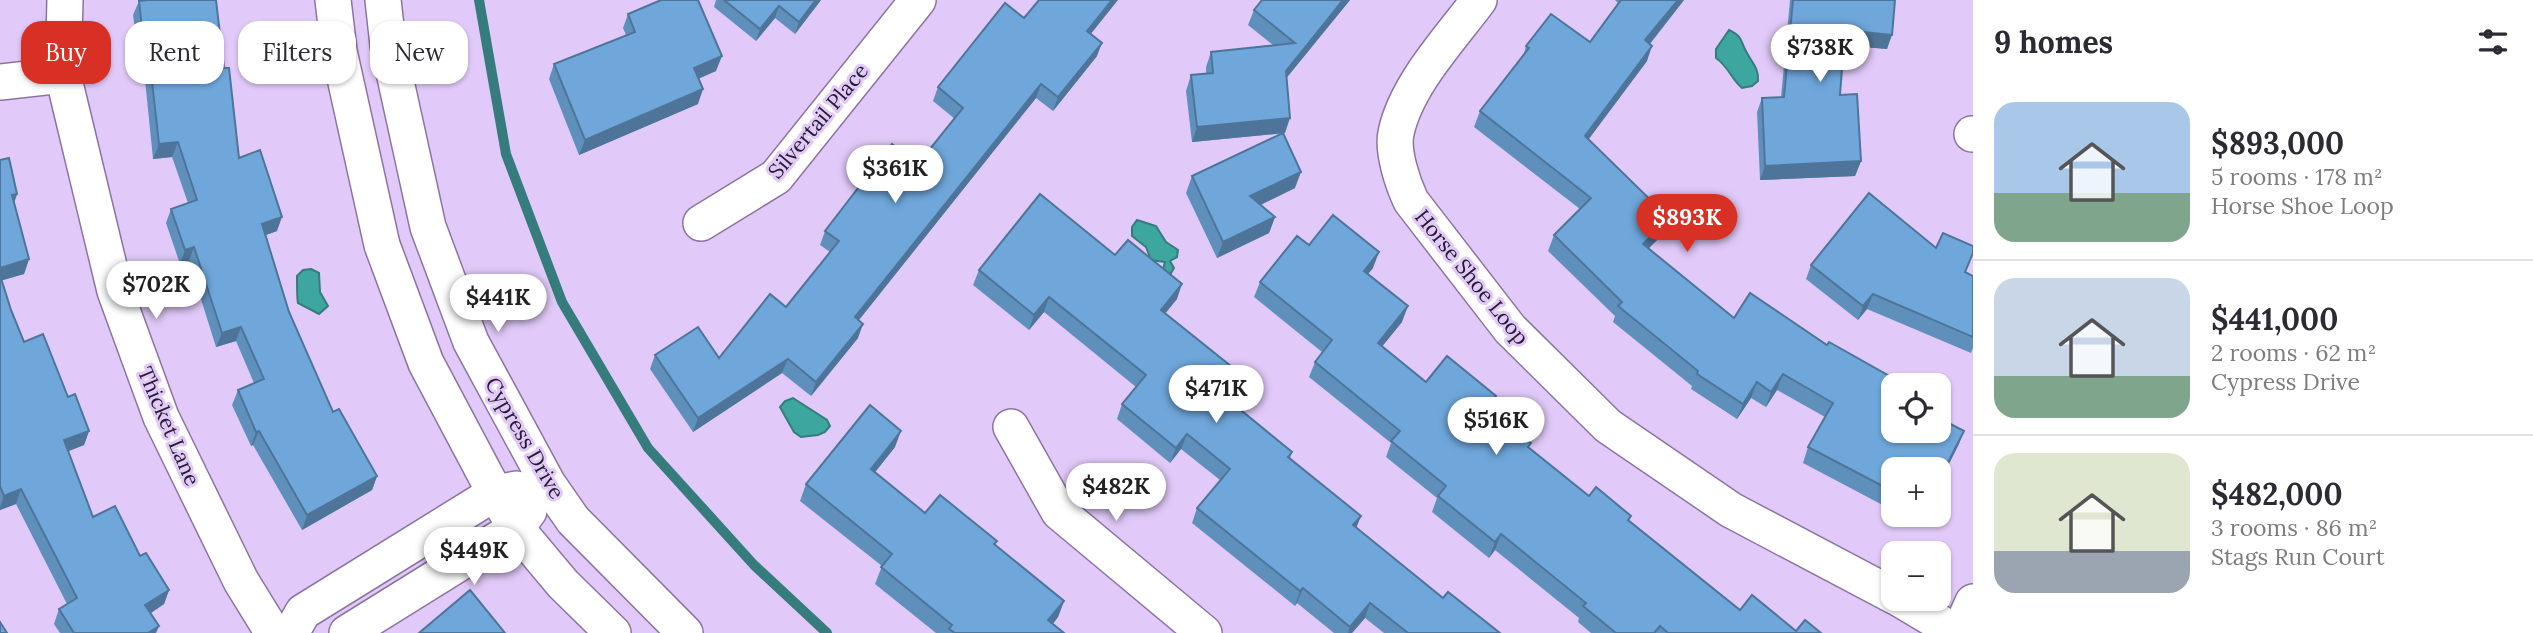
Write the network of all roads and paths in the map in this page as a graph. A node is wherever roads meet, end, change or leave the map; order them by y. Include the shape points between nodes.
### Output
1 (65, 0) edge
2 (333, 0) edge
3 (383, 0) edge
4 (918, 0) edge
5 (1479, 0) edge
6 (64, 21) edge
7 (21, 80) edge
8 (0, 82) edge
9 (65, 84) edge
10 (701, 223) dead end
11 (1012, 426) dead end
12 (548, 484) junction
13 (495, 493) junction
14 (516, 528) junction
15 (1881, 589) edge
16 (1973, 602) edge
17 (1920, 611) edge
18 (273, 633) edge
19 (291, 633) edge
20 (347, 633) edge
21 (613, 633) edge
22 (685, 633) edge
23 (1204, 633) edge
24 (1958, 633) edge

1 - 6 street, Thicket Lane
2 - 13 street via 382,246 426,363
3 - 12 street, Cypress Drive via 388,45 428,227 471,342
4 - 10 street, Silvertail Place via 776,177
5 - 15 street, Horse Shoe Loop via 1411,92 1395,135 1402,181 1411,201 1510,329 1608,426 1731,510
7 - 8 street
9 - 18 street, Thicket Lane via 115,291 161,417 241,582
11 - 23 street via 1059,512
12 - 13 street
12 - 14 street
12 - 22 street, Cypress Drive via 573,520
13 - 14 street
13 - 19 street via 303,612
14 - 20 street
14 - 21 street
16 - 24 street
17 - 24 street, Horse Shoe Loop

